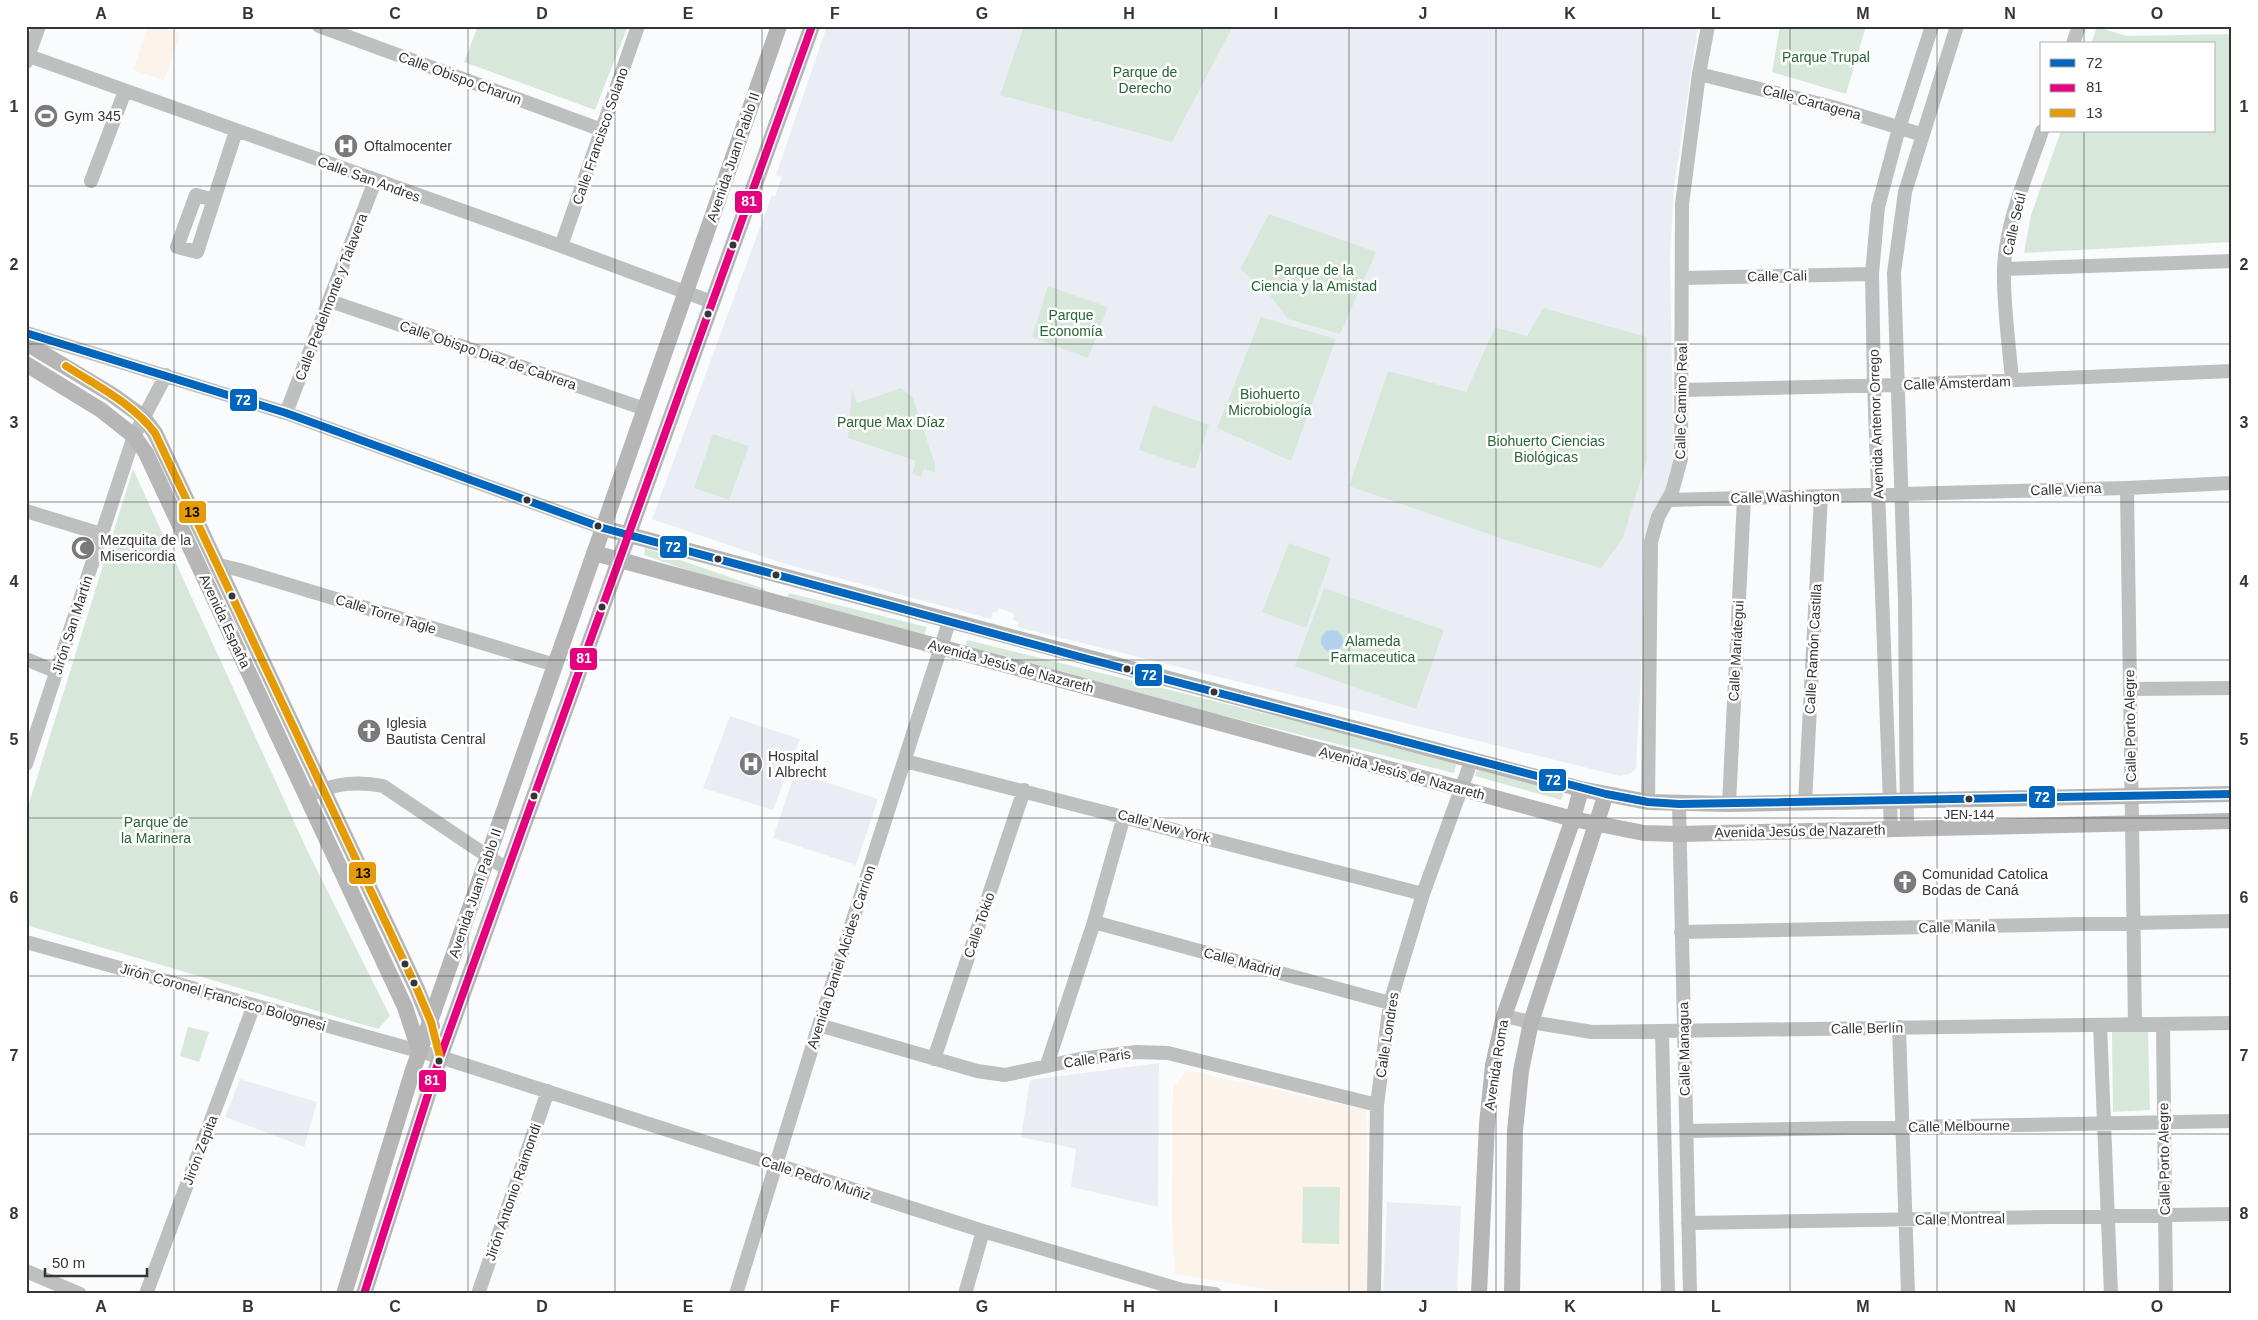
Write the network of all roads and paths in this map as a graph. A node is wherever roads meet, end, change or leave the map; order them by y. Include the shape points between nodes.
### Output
1 (39, 26) edge
2 (319, 26) edge
3 (638, 26) edge
4 (779, 26) edge
5 (812, 26) edge
6 (1708, 26) edge
7 (1932, 26) edge
8 (1957, 26) edge
9 (2079, 26) edge
10 (2074, 42) edge
11 (27, 58) edge
12 (1699, 74) junction
13 (125, 91) junction
14 (1899, 128) junction
15 (602, 130) junction
16 (236, 131) junction
17 (2042, 132) edge
18 (1923, 135) junction
19 (91, 181) dead end
20 (375, 181) junction
21 (214, 200) dead end
22 (561, 246) junction
23 (2232, 262) edge
24 (2004, 269) junction
25 (1872, 274) junction
26 (1682, 278) junction
27 (686, 293) junction
28 (330, 301) junction
29 (712, 302) junction
30 (26, 334) edge
31 (26, 343) edge
32 (26, 364) edge
33 (2232, 371) edge
34 (166, 375) junction
35 (2012, 380) junction
36 (1874, 385) junction
37 (1897, 385) junction
38 (1682, 390) junction
39 (645, 409) junction
40 (286, 413) junction
41 (143, 417) junction
42 (134, 436) junction
43 (2232, 483) edge
44 (2126, 488) junction
45 (1901, 494) junction
46 (1878, 495) junction
47 (1821, 496) junction
48 (1744, 498) junction
49 (1669, 500) junction
50 (26, 511) edge
51 (603, 528) junction
52 (101, 534) junction
53 (628, 535) junction
54 (594, 553) junction
55 (620, 560) junction
56 (217, 567) junction
57 (1883, 601) junction
58 (1905, 601) junction
59 (950, 622) junction
60 (942, 647) junction
61 (26, 659) edge
62 (555, 664) junction
63 (57, 672) junction
64 (2232, 688) edge
65 (2130, 689) junction
66 (1472, 759) junction
67 (905, 761) junction
68 (26, 764) edge
69 (1463, 789) junction
70 (1581, 789) junction
71 (1024, 790) junction
72 (314, 793) junction
73 (1606, 794) junction
74 (2232, 794) edge
75 (509, 796) junction
76 (2131, 796) junction
77 (1970, 798) junction
78 (1890, 800) junction
79 (1907, 800) junction
80 (1648, 802) junction
81 (1805, 803) junction
82 (1679, 804) junction
83 (1729, 804) junction
84 (531, 805) junction
85 (1124, 816) junction
86 (1573, 819) junction
87 (2232, 821) edge
88 (2132, 823) junction
89 (1596, 825) junction
90 (1970, 827) junction
91 (1899, 829) junction
92 (1679, 834) junction
93 (488, 857) junction
94 (508, 870) junction
95 (1423, 894) junction
96 (2232, 921) edge
97 (1094, 922) junction
98 (2133, 924) junction
99 (1681, 932) junction
100 (26, 942) edge
101 (1390, 1003) junction
102 (254, 1005) junction
103 (1504, 1016) junction
104 (431, 1022) junction
105 (1531, 1022) junction
106 (2232, 1023) edge
107 (2135, 1024) junction
108 (2163, 1024) junction
109 (819, 1025) junction
110 (2100, 1025) junction
111 (1899, 1027) junction
112 (1683, 1030) junction
113 (1662, 1031) junction
114 (420, 1053) junction
115 (440, 1057) junction
116 (934, 1059) junction
117 (1048, 1066) junction
118 (548, 1091) junction
119 (1377, 1104) junction
120 (2232, 1120) edge
121 (2164, 1122) junction
122 (2105, 1123) junction
123 (1901, 1127) junction
124 (1686, 1131) junction
125 (777, 1165) junction
126 (2232, 1214) edge
127 (2165, 1215) junction
128 (2108, 1217) junction
129 (1905, 1220) junction
130 (1688, 1223) junction
131 (983, 1231) junction
132 (26, 1271) edge
133 (1182, 1292) edge
134 (80, 1294) edge
135 (146, 1294) edge
136 (344, 1294) edge
137 (364, 1294) edge
138 (478, 1294) edge
139 (736, 1294) edge
140 (965, 1294) edge
141 (1215, 1294) edge
142 (1374, 1294) edge
143 (1479, 1294) edge
144 (1512, 1294) edge
145 (1668, 1294) edge
146 (1690, 1294) edge
147 (1908, 1294) edge
148 (2111, 1294) edge
149 (2166, 1294) edge

1 - 11 street
2 - 15 street, Calle Obispo Charun
3 - 15 street, Calle Francisco Solano
4 - 27 main road, Avenida Juan Pablo II
5 - 29 main road, Avenida Juan Pablo II
6 - 12 street, Calle Camino Real
7 - 14 street, Avenida Antenor Orrego
8 - 18 street, Avenida Antenor Orrego
9 - 10 street
11 - 13 street, Calle San Andres
12 - 14 street, Calle Cartagena via 1833,106
12 - 26 street, Calle Camino Real via 1682,204
13 - 16 street, Calle San Andres
13 - 19 street
14 - 18 street, Calle Cartagena
14 - 25 street, Avenida Antenor Orrego via 1878,208
15 - 22 street, Calle Francisco Solano
16 - 20 street, Calle San Andres
16 - 21 street
17 - 24 street, Calle Seúl via 2015,207
18 - 37 street, Avenida Antenor Orrego via 1905,192 1894,273
20 - 22 street, Calle San Andres
20 - 28 street, Calle Pedelmonte y Talavera
22 - 27 street, Calle San Andres
23 - 24 street
24 - 35 street, Calle Seúl
25 - 26 street, Calle Cali
25 - 36 street, Avenida Antenor Orrego
26 - 38 street, Calle Camino Real
27 - 29 street, Calle San Andres
27 - 39 main road, Avenida Juan Pablo II
28 - 39 street, Calle Obispo Diaz de Cabrera
28 - 40 street, Calle Pedelmonte y Talavera
29 - 53 main road, Avenida Juan Pablo II
30 - 34 street, Avenida Jesús de Nazareth
31 - 41 main road, Avenida España
32 - 42 main road, Avenida España via 101,410
33 - 35 street, Calle Ámsterdam
34 - 40 street, Avenida Jesús de Nazareth
34 - 41 street, Jirón San Martín
35 - 37 street, Calle Ámsterdam
36 - 37 street, Calle Ámsterdam
36 - 38 street, Calle Ámsterdam
36 - 46 street, Avenida Antenor Orrego
37 - 45 street, Avenida Antenor Orrego
38 - 49 street, Calle Camino Real via 1681,459
39 - 51 main road, Avenida Juan Pablo II
40 - 51 street, Avenida Jesús de Nazareth
41 - 42 street, Jirón San Martín
41 - 56 main road, Avenida España via 155,433
42 - 52 street, Jirón San Martín
42 - 72 main road, Avenida España via 146,453
43 - 44 street, Calle Viena
44 - 45 street, Calle Viena
44 - 65 street, Calle Porto Alegre
45 - 46 street, Calle Washington
45 - 58 street, Avenida Antenor Orrego
46 - 47 street, Calle Washington
46 - 57 street, Avenida Antenor Orrego
47 - 48 street, Calle Washington
47 - 81 street, Calle Ramón Castilla
48 - 49 street, Calle Washington
48 - 83 street, Calle Mariátegui
49 - 80 street, Calle Camino Real via 1658,517 1651,542
50 - 52 street
51 - 53 main road, Avenida Jesús de Nazareth
51 - 54 main road, Avenida Juan Pablo II
52 - 63 street, Jirón San Martín
53 - 55 main road, Avenida Juan Pablo II
53 - 59 main road, Avenida Jesús de Nazareth
54 - 55 main road, Avenida Jesús de Nazareth
54 - 62 main road, Avenida Juan Pablo II
55 - 60 main road, Avenida Jesús de Nazareth
55 - 84 main road, Avenida Juan Pablo II
56 - 62 street, Calle Torre Tagle via 240,570
56 - 72 main road, Avenida España
57 - 58 street
57 - 78 street, Avenida Antenor Orrego
58 - 79 street, Avenida Antenor Orrego
59 - 60 street, Avenida Daniel Alcides Carrion
59 - 66 main road, Avenida Jesús de Nazareth
60 - 67 street, Avenida Daniel Alcides Carrion
60 - 69 main road, Avenida Jesús de Nazareth
61 - 63 street
62 - 75 main road, Avenida Juan Pablo II
63 - 68 street, Jirón San Martín
64 - 65 street
65 - 76 street, Calle Porto Alegre
66 - 69 street, Calle Londres
66 - 70 main road, Avenida Jesús de Nazareth
67 - 71 street, Calle New York
67 - 109 street, Avenida Daniel Alcides Carrion
69 - 86 main road, Avenida Jesús de Nazareth
69 - 95 street, Calle Londres
70 - 73 main road, Avenida Jesús de Nazareth
70 - 86 main road, Avenida Roma
71 - 85 street, Calle New York
71 - 116 street, Calle Tokio
72 - 93 street via 337,784 362,782 383,786
72 - 104 main road, Avenida España
72 - 114 main road, Avenida España via 405,1007
73 - 80 main road, Avenida Jesús de Nazareth
73 - 89 main road, Avenida Roma
74 - 76 main road, Avenida Jesús de Nazareth
75 - 84 main road
75 - 93 main road, Avenida Juan Pablo II
76 - 77 main road, Avenida Jesús de Nazareth
76 - 88 street, Calle Porto Alegre
77 - 79 main road, Avenida Jesús de Nazareth
77 - 90 main road
78 - 79 main road, Avenida Jesús de Nazareth
78 - 81 main road, Avenida Jesús de Nazareth
78 - 91 street, Avenida Antenor Orrego
79 - 91 street, Avenida Antenor Orrego
80 - 82 main road, Avenida Jesús de Nazareth
81 - 83 main road, Avenida Jesús de Nazareth
82 - 83 main road, Avenida Jesús de Nazareth
82 - 92 street, Calle Managua
84 - 94 main road, Avenida Juan Pablo II
85 - 95 street, Calle New York
85 - 97 street
86 - 89 main road, Avenida Jesús de Nazareth
86 - 103 main road, Avenida Roma
87 - 88 main road, Avenida Jesús de Nazareth
88 - 90 main road, Avenida Jesús de Nazareth
88 - 98 street, Calle Porto Alegre
89 - 92 main road, Avenida Jesús de Nazareth via 1644,833
89 - 105 main road, Avenida Roma
90 - 91 main road, Avenida Jesús de Nazareth
91 - 92 main road, Avenida Jesús de Nazareth
92 - 99 street, Calle Managua
93 - 94 street
93 - 104 main road, Avenida Juan Pablo II
94 - 115 main road, Avenida Juan Pablo II
95 - 101 street, Calle Londres
96 - 98 street, Calle Manila
97 - 101 street, Calle Madrid
97 - 117 street
98 - 99 street, Calle Manila
98 - 107 street, Calle Porto Alegre
99 - 112 street, Calle Managua
100 - 102 street, Jirón Coronel Francisco Bolognesi
101 - 119 street, Calle Londres
102 - 114 street, Jirón Coronel Francisco Bolognesi
102 - 135 street, Jirón Zepita
103 - 105 street, Calle Berlín
103 - 143 main road, Avenida Roma via 1493,1065 1487,1124
104 - 114 main road, Avenida Juan Pablo II
104 - 115 main road, Avenida España
105 - 113 street, Calle Berlín via 1592,1032
105 - 144 main road, Avenida Roma via 1520,1071 1515,1131
106 - 108 street, Calle Berlín
107 - 108 street, Calle Berlín
107 - 110 street, Calle Berlín
108 - 121 street, Calle Porto Alegre
109 - 116 street, Calle Paris
109 - 125 street, Avenida Daniel Alcides Carrion
110 - 111 street, Calle Berlín
110 - 122 street
111 - 112 street, Calle Berlín
111 - 123 street
112 - 113 street, Calle Berlín
112 - 124 street, Calle Managua
113 - 145 street, Calle Managua
114 - 115 street, Calle Pedro Muñiz
114 - 136 main road
115 - 118 street, Calle Pedro Muñiz
115 - 137 main road
116 - 117 street, Calle Paris via 977,1071 1005,1074
117 - 119 street, Calle Paris via 1080,1058 1136,1052 1168,1053
118 - 125 street, Calle Pedro Muñiz
118 - 138 street, Jirón Antonio Raimondi
119 - 142 street, Calle Londres
120 - 121 street, Calle Melbourne
121 - 122 street, Calle Melbourne
121 - 127 street, Calle Porto Alegre
122 - 123 street, Calle Melbourne
122 - 128 street
123 - 124 street, Calle Melbourne
123 - 129 street
124 - 130 street, Calle Managua
125 - 131 street, Calle Pedro Muñiz
125 - 139 street, Avenida Daniel Alcides Carrion
126 - 127 street, Calle Montreal
127 - 128 street, Calle Montreal
127 - 149 street, Calle Porto Alegre
128 - 129 street, Calle Montreal
128 - 148 street
129 - 130 street, Calle Montreal
129 - 147 street
130 - 146 street, Calle Managua
131 - 133 street, Calle Pedro Muñiz
131 - 140 street
132 - 134 street
133 - 141 street, Calle Pedro Muñiz

